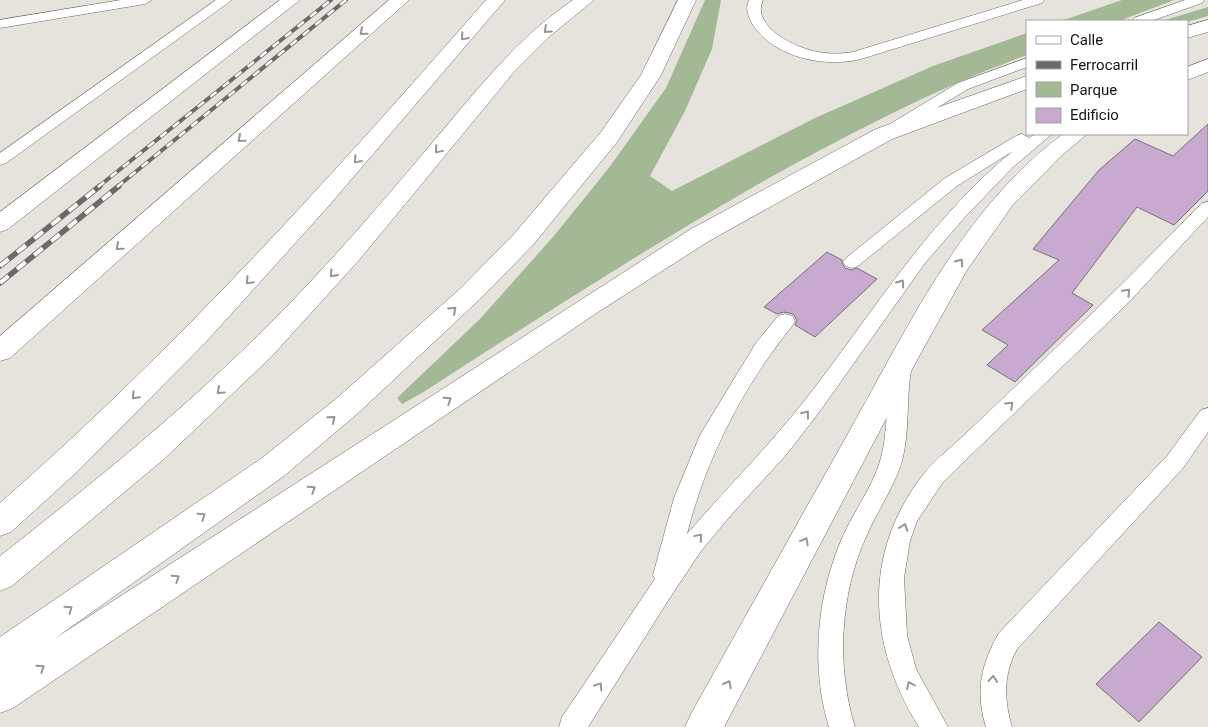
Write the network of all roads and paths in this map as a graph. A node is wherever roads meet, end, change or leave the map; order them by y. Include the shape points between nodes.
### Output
1 (145, 0) edge
2 (225, 0) edge
3 (291, 0) edge
4 (400, 0) edge
5 (496, 0) edge
6 (585, 0) edge
7 (687, 0) edge
8 (743, 0) edge
9 (756, 0) edge
10 (1037, 0) edge
11 (1197, 0) edge
12 (756, 20) junction
13 (1142, 20) edge
14 (0, 24) edge
15 (1208, 26) edge
16 (1188, 32) edge
17 (1026, 62) edge
18 (1208, 65) edge
19 (1188, 72) edge
20 (1026, 82) edge
21 (884, 134) junction
22 (1030, 135) edge
23 (1043, 135) edge
24 (1075, 135) edge
25 (0, 160) edge
26 (1208, 207) edge
27 (0, 224) edge
28 (852, 262) dead end
29 (785, 321) dead end
30 (0, 351) edge
31 (904, 360) junction
32 (1208, 416) edge
33 (0, 522) edge
34 (0, 576) edge
35 (660, 591) junction
36 (0, 657) edge
37 (0, 695) edge
38 (572, 727) edge
39 (704, 727) edge
40 (842, 727) edge
41 (934, 727) edge
42 (999, 727) edge

1 - 14 lane
2 - 25 lane
3 - 27 street
4 -> 30 street
5 -> 33 street via 245,284 105,426
6 -> 34 street via 532,42 496,80 373,230 232,380 165,440
36 -> 7 street via 272,467 348,406 470,294 523,240 609,137 651,75
8 - 12 lane
9 - 12 lane via 753,6
10 - 12 lane via 856,56 829,59 799,52 773,37
11 - 13 lane
15 - 16 street
17 - 21 lane via 963,86
18 - 19 street
20 - 21 street
37 -> 21 street via 700,235
22 - 28 lane via 951,182
35 -> 23 lane via 693,544 814,404 919,258 1007,164
31 -> 24 street via 957,266 1004,201
41 -> 26 lane via 904,671 894,638 892,578 904,524 936,476 1120,300
29 - 35 lane via 763,348 708,441 685,498
39 -> 31 street
31 - 40 lane via 897,385 897,437 890,462 850,547 836,596 830,647 832,685
42 -> 32 lane via 992,693 994,672 998,657 1008,641 1175,462
38 -> 35 lane

